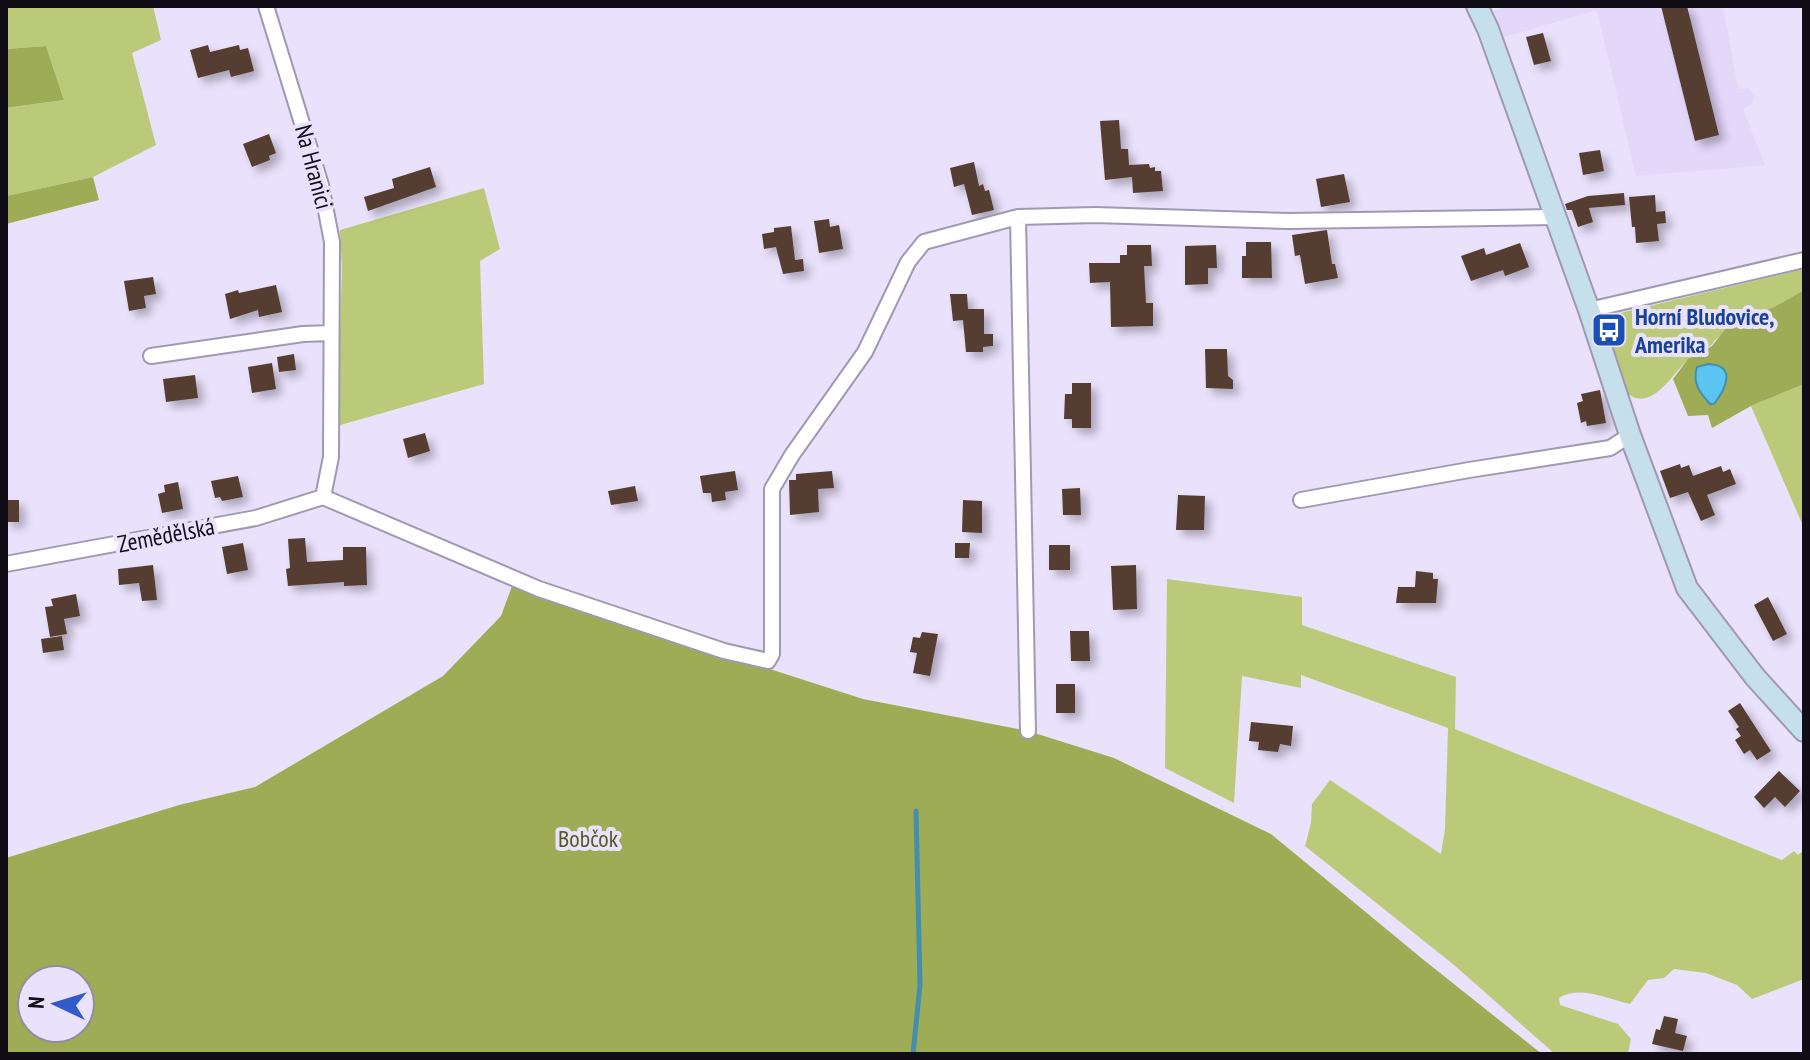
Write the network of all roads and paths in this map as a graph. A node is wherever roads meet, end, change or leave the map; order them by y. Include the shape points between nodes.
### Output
1 (266, 6) edge
2 (1477, 6) edge
3 (1018, 217) junction
4 (1554, 217) junction
5 (1804, 260) edge
6 (1589, 310) junction
7 (331, 333) junction
8 (151, 356) dead end
9 (1630, 435) junction
10 (323, 497) junction
11 (1301, 500) dead end
12 (6, 564) edge
13 (1028, 731) dead end
14 (1804, 731) edge

1 - 7 street, Na Hranici via 321,185 332,242
2 - 4 street
3 - 4 street
3 - 10 street via 924,242 915,250 865,352 772,489 768,661 539,589
3 - 13 street
4 - 6 street
5 - 6 street
6 - 9 street
7 - 8 street
7 - 10 street, Na Hranici via 331,457
9 - 11 street via 1610,448
9 - 14 street via 1687,588
10 - 12 street, Zemědělská via 256,518

